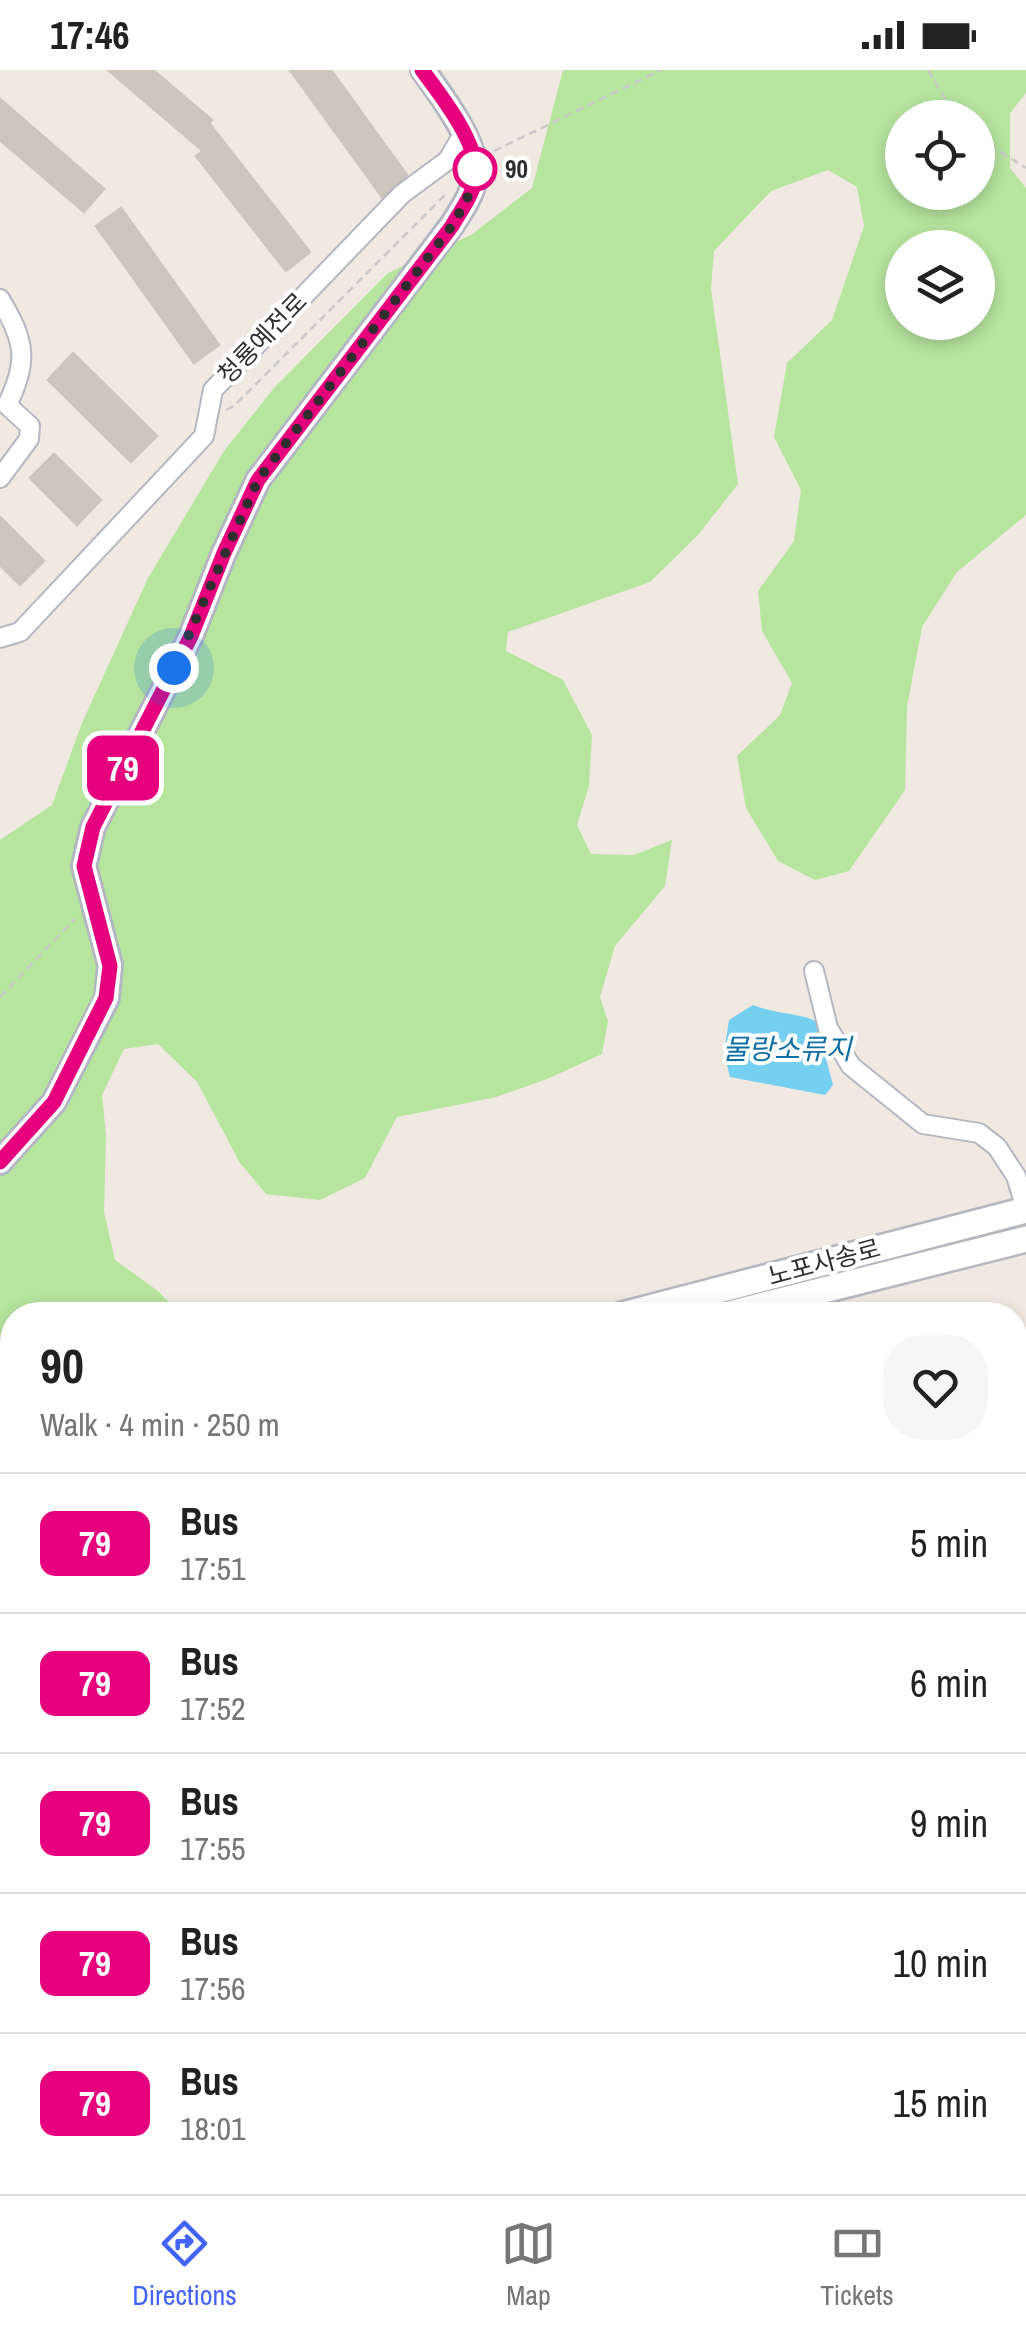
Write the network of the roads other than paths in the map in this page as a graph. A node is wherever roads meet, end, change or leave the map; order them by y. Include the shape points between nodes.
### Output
1 (422, 70) edge
2 (463, 134) junction
3 (0, 299) edge
4 (0, 478) edge
5 (0, 638) edge
6 (814, 972) dead end
7 (0, 1162) edge
8 (1026, 1209) edge
9 (1026, 1239) edge
10 (672, 1302) edge
11 (776, 1302) edge

1 - 2 street
2 - 5 street, 청룡예전로 via 448,160 402,194 213,390 204,436 20,632
2 - 7 street via 475,161 470,196 258,480 191,636 93,827 84,866 110,966 106,998 54,1102
3 - 4 street via 24,362 8,405 30,426 29,439
6 - 8 street via 828,1028 851,1066 923,1124 979,1133 997,1147
8 - 10 main road, 노포사송로
9 - 11 main road, 노포사송로

